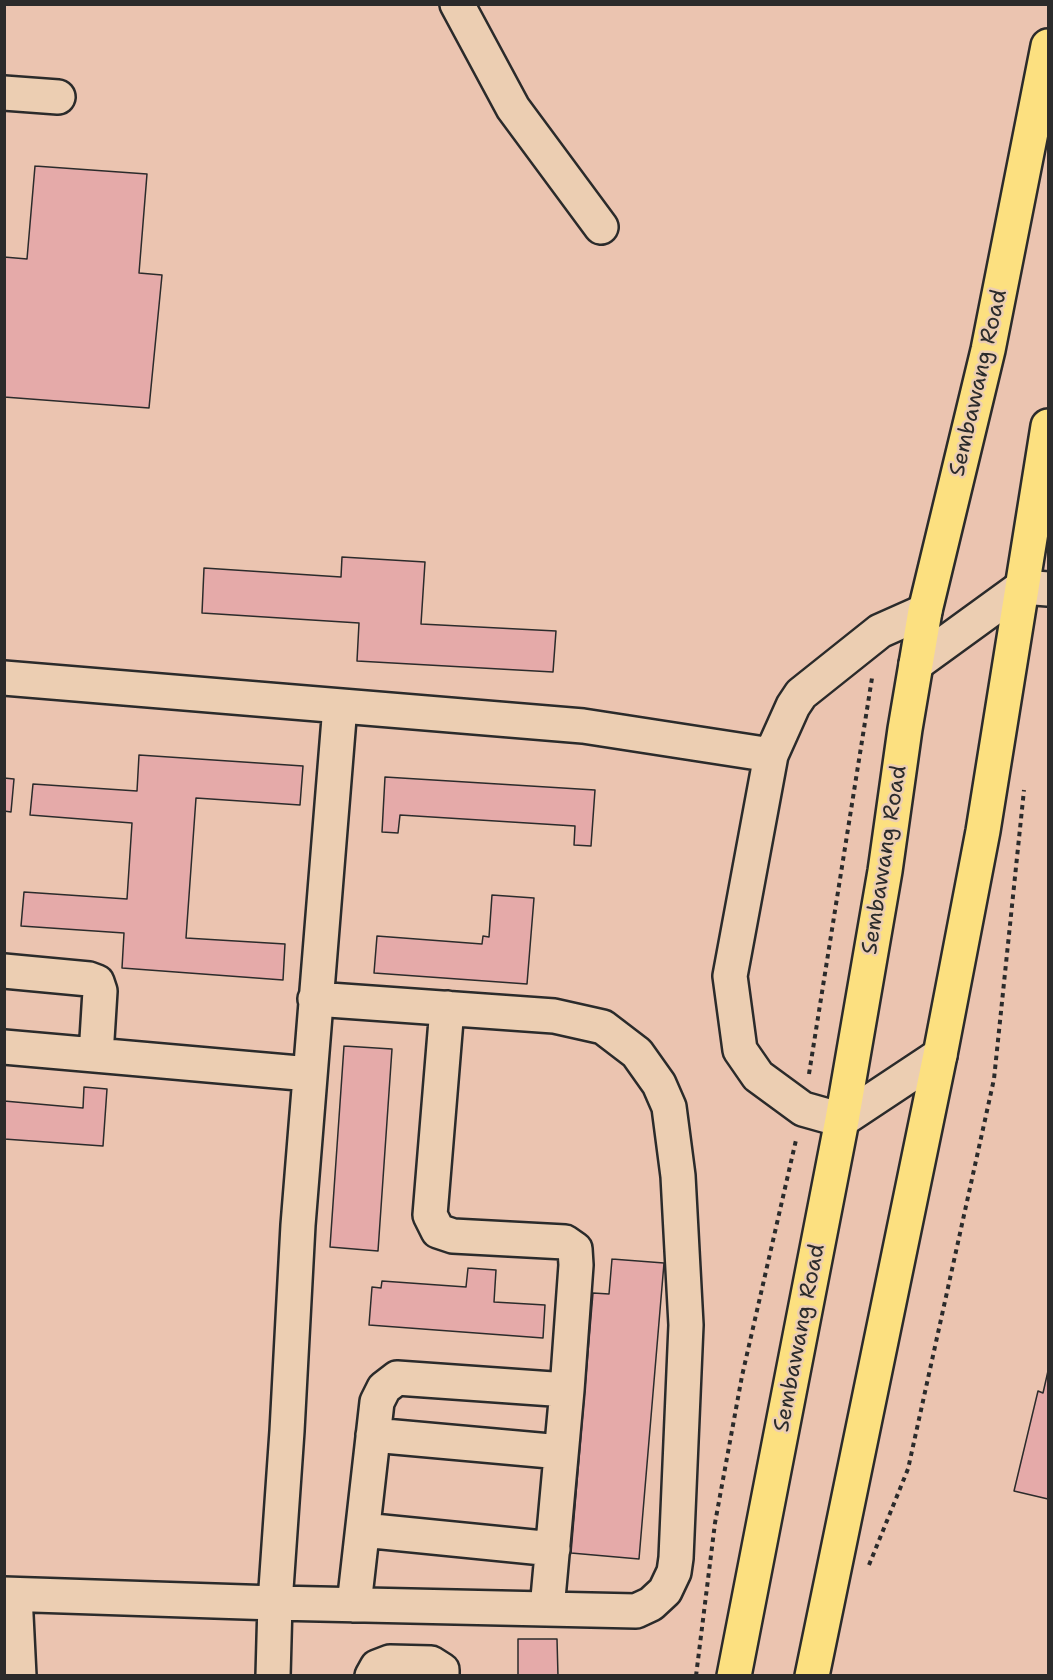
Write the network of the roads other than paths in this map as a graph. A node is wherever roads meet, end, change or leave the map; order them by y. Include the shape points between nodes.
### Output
1 (457, 4) edge
2 (1048, 46) edge
3 (4, 93) edge
4 (58, 97) dead end
5 (601, 228) dead end
6 (1048, 426) edge
7 (1035, 588) edge
8 (925, 611) junction
9 (916, 664) junction
10 (4, 678) edge
11 (340, 706) junction
12 (771, 755) junction
13 (4, 971) edge
14 (315, 999) junction
15 (447, 1008) junction
16 (4, 1047) edge
17 (96, 1055) junction
18 (940, 1055) junction
19 (309, 1074) junction
20 (842, 1120) junction
21 (567, 1390) junction
22 (373, 1435) junction
23 (561, 1452) junction
24 (363, 1530) junction
25 (552, 1549) junction
26 (10, 1594) edge
27 (275, 1604) junction
28 (354, 1605) junction
29 (547, 1609) junction
30 (19, 1676) edge
31 (273, 1676) edge
32 (372, 1676) edge
33 (442, 1676) edge
34 (735, 1676) edge
35 (812, 1676) edge

1 - 5 street via 513,108
2 - 8 main road, Sembawang Road via 988,350
3 - 4 street
6 - 7 main road
7 - 9 street
7 - 18 main road via 982,831
8 - 9 main road, Sembawang Road
8 - 12 street via 880,631 801,694
9 - 20 main road, Sembawang Road
10 - 11 street
11 - 12 street via 583,726
11 - 14 street
12 - 20 street via 730,976 740,1050 758,1076 803,1109
13 - 17 street via 98,982
14 - 15 street
14 - 19 street
15 - 21 street via 430,1215 438,1231 453,1236 565,1242 575,1249
15 - 29 street via 554,1016 603,1027 637,1053 659,1084 669,1107 678,1176 686,1325 674,1572 665,1591 636,1611
16 - 17 street
17 - 19 street
18 - 20 street
18 - 35 main road
19 - 27 street
20 - 34 main road, Sembawang Road
21 - 22 street via 397,1378 384,1388 377,1401
21 - 23 street
22 - 23 street
22 - 24 street
23 - 25 street
24 - 25 street
24 - 28 street
25 - 29 street
26 - 27 street
26 - 30 street
27 - 28 street
27 - 31 street
28 - 29 street
32 - 33 street via 377,1667 390,1662 431,1663 442,1670

